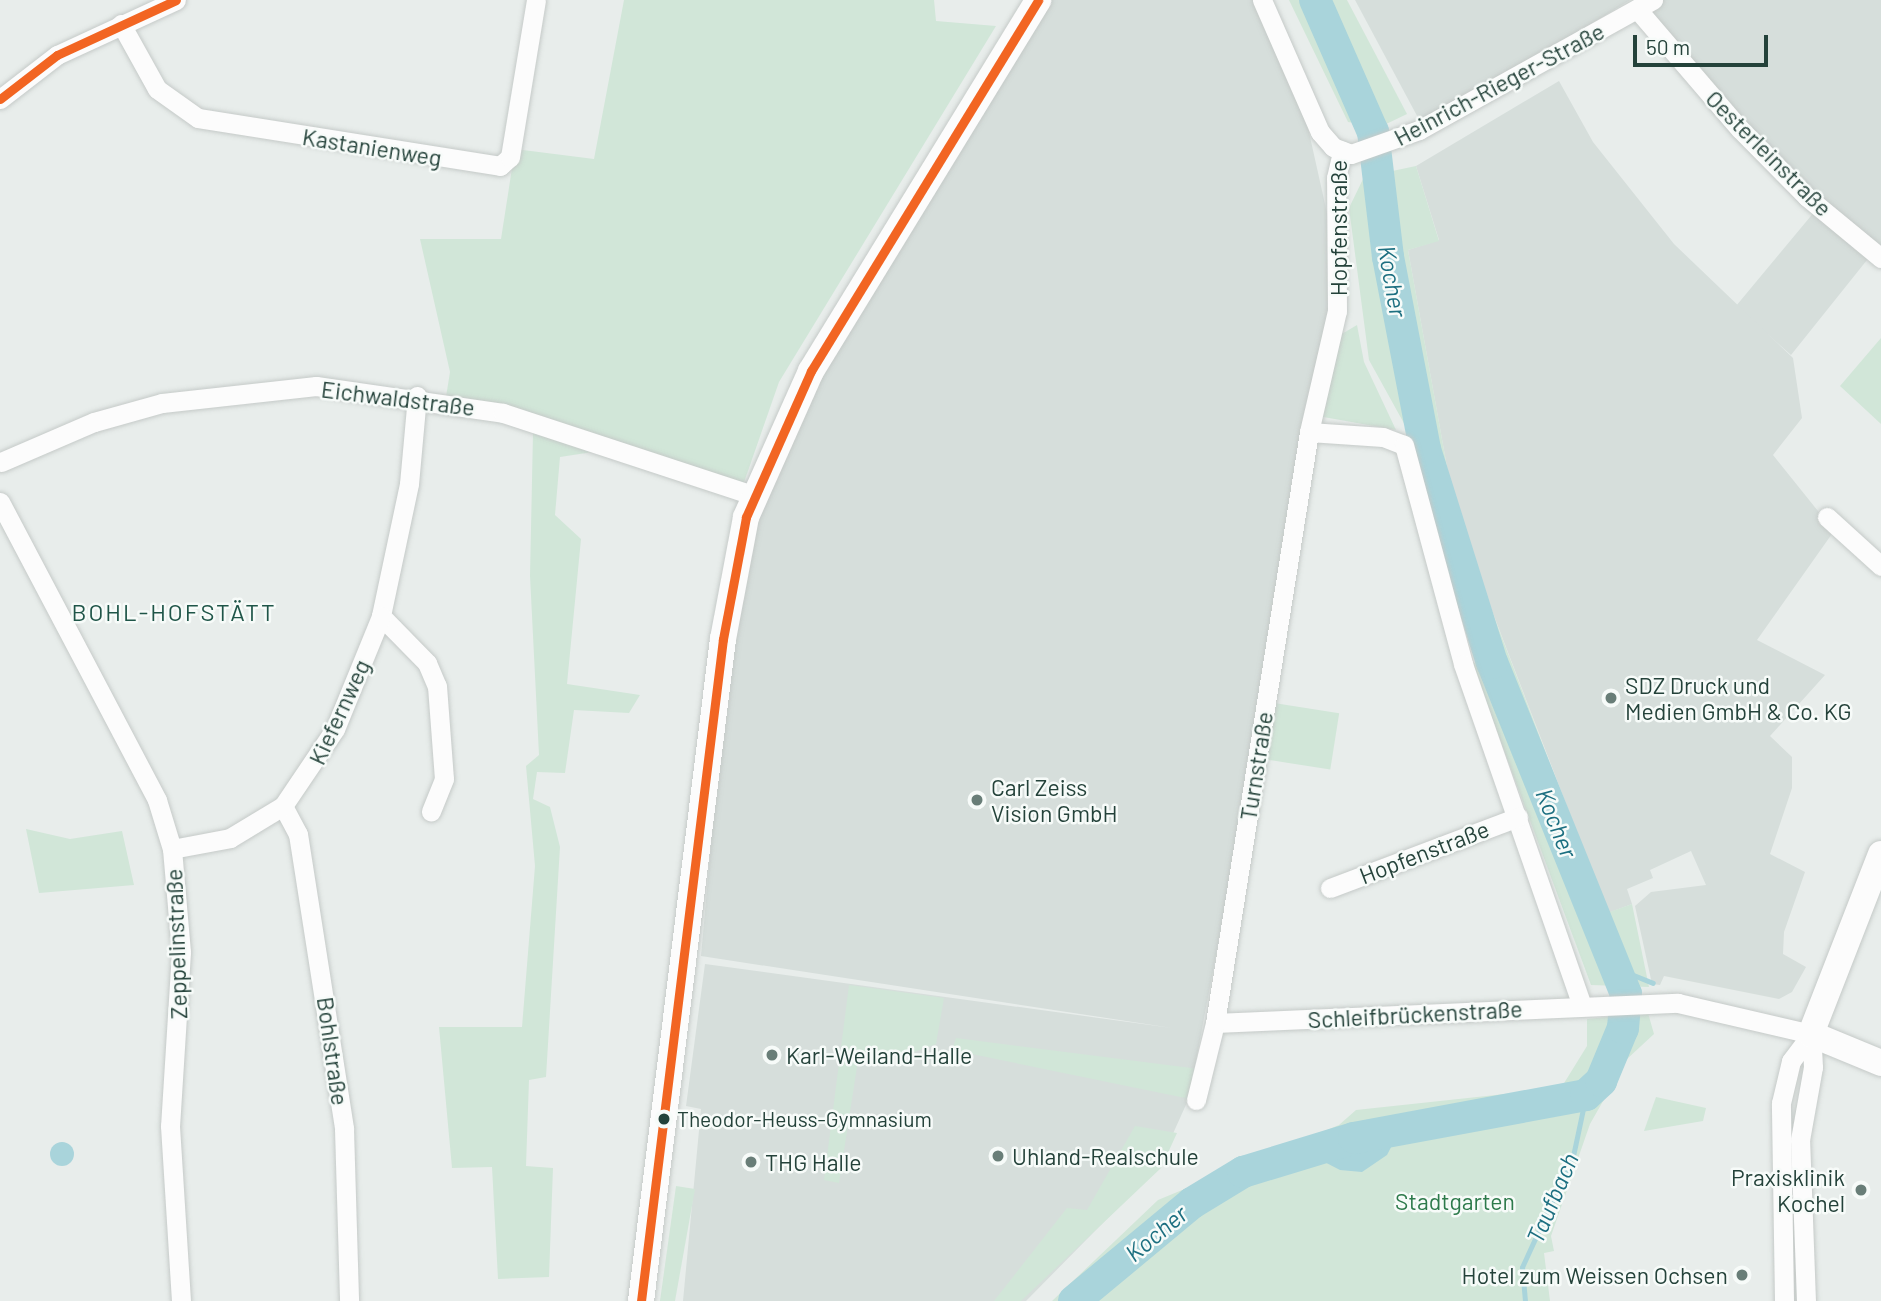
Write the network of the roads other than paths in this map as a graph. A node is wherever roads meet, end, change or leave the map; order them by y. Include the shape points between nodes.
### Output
1 (176, 0) edge
2 (536, 0) edge
3 (1038, 0) edge
4 (1262, 0) edge
5 (1645, 4) edge
6 (121, 24) junction
7 (0, 99) edge
8 (1342, 152) junction
9 (1881, 258) edge
10 (417, 396) junction
11 (1309, 432) junction
12 (0, 461) edge
13 (0, 477) edge
14 (752, 495) junction
15 (0, 502) edge
16 (1826, 517) dead end
17 (1881, 566) edge
18 (381, 616) junction
19 (284, 806) junction
20 (431, 811) dead end
21 (1518, 817) junction
22 (172, 849) junction
23 (1881, 854) edge
24 (1330, 888) dead end
25 (1582, 1006) junction
26 (1215, 1024) junction
27 (1811, 1034) junction
28 (1881, 1063) edge
29 (1196, 1100) dead end
30 (181, 1301) edge
31 (349, 1301) edge
32 (641, 1301) edge
33 (1784, 1301) edge
34 (1806, 1301) edge

1 - 6 street
2 - 6 street, Kastanienweg via 510,157 500,166 198,118 156,89
3 - 14 main road via 811,371
4 - 8 street, Hopfenstraße via 1292,56 1320,132
5 - 8 street, Heinrich-Rieger-Straße via 1419,130 1362,154
5 - 9 street, Oesterleinstraße via 1740,129 1807,197
6 - 7 street via 57,55
8 - 11 street, Hopfenstraße via 1336,178 1337,311
10 - 12 street, Eichwaldstraße via 316,386 199,396 94,422
10 - 14 street, Eichwaldstraße via 589,436
10 - 18 street, Kiefernweg via 407,496
11 - 21 street, Hopfenstraße via 1383,437 1404,445 1463,664
11 - 26 street, Turnstraße
12 - 13 street, Eichwaldstraße
14 - 32 main road via 723,639
15 - 22 street, Zeppelinstraße via 157,800
16 - 17 street
18 - 19 street, Kiefernweg via 335,729 315,768
18 - 20 street via 427,663 437,687 444,779
19 - 22 street, Kiefernweg via 230,838
19 - 31 street, Bohlstraße via 298,834 344,1129
21 - 24 street, Hopfenstraße
21 - 25 street, Hopfenstraße
22 - 30 street, Zeppelinstraße via 181,952 170,1126
23 - 27 main road
25 - 26 street, Schleifbrückenstraße
25 - 27 street, Schleifbrückenstraße via 1697,1004
26 - 29 street, Turnstraße
27 - 28 main road
27 - 33 street via 1791,1061 1781,1103
27 - 34 street via 1813,1067 1800,1140

